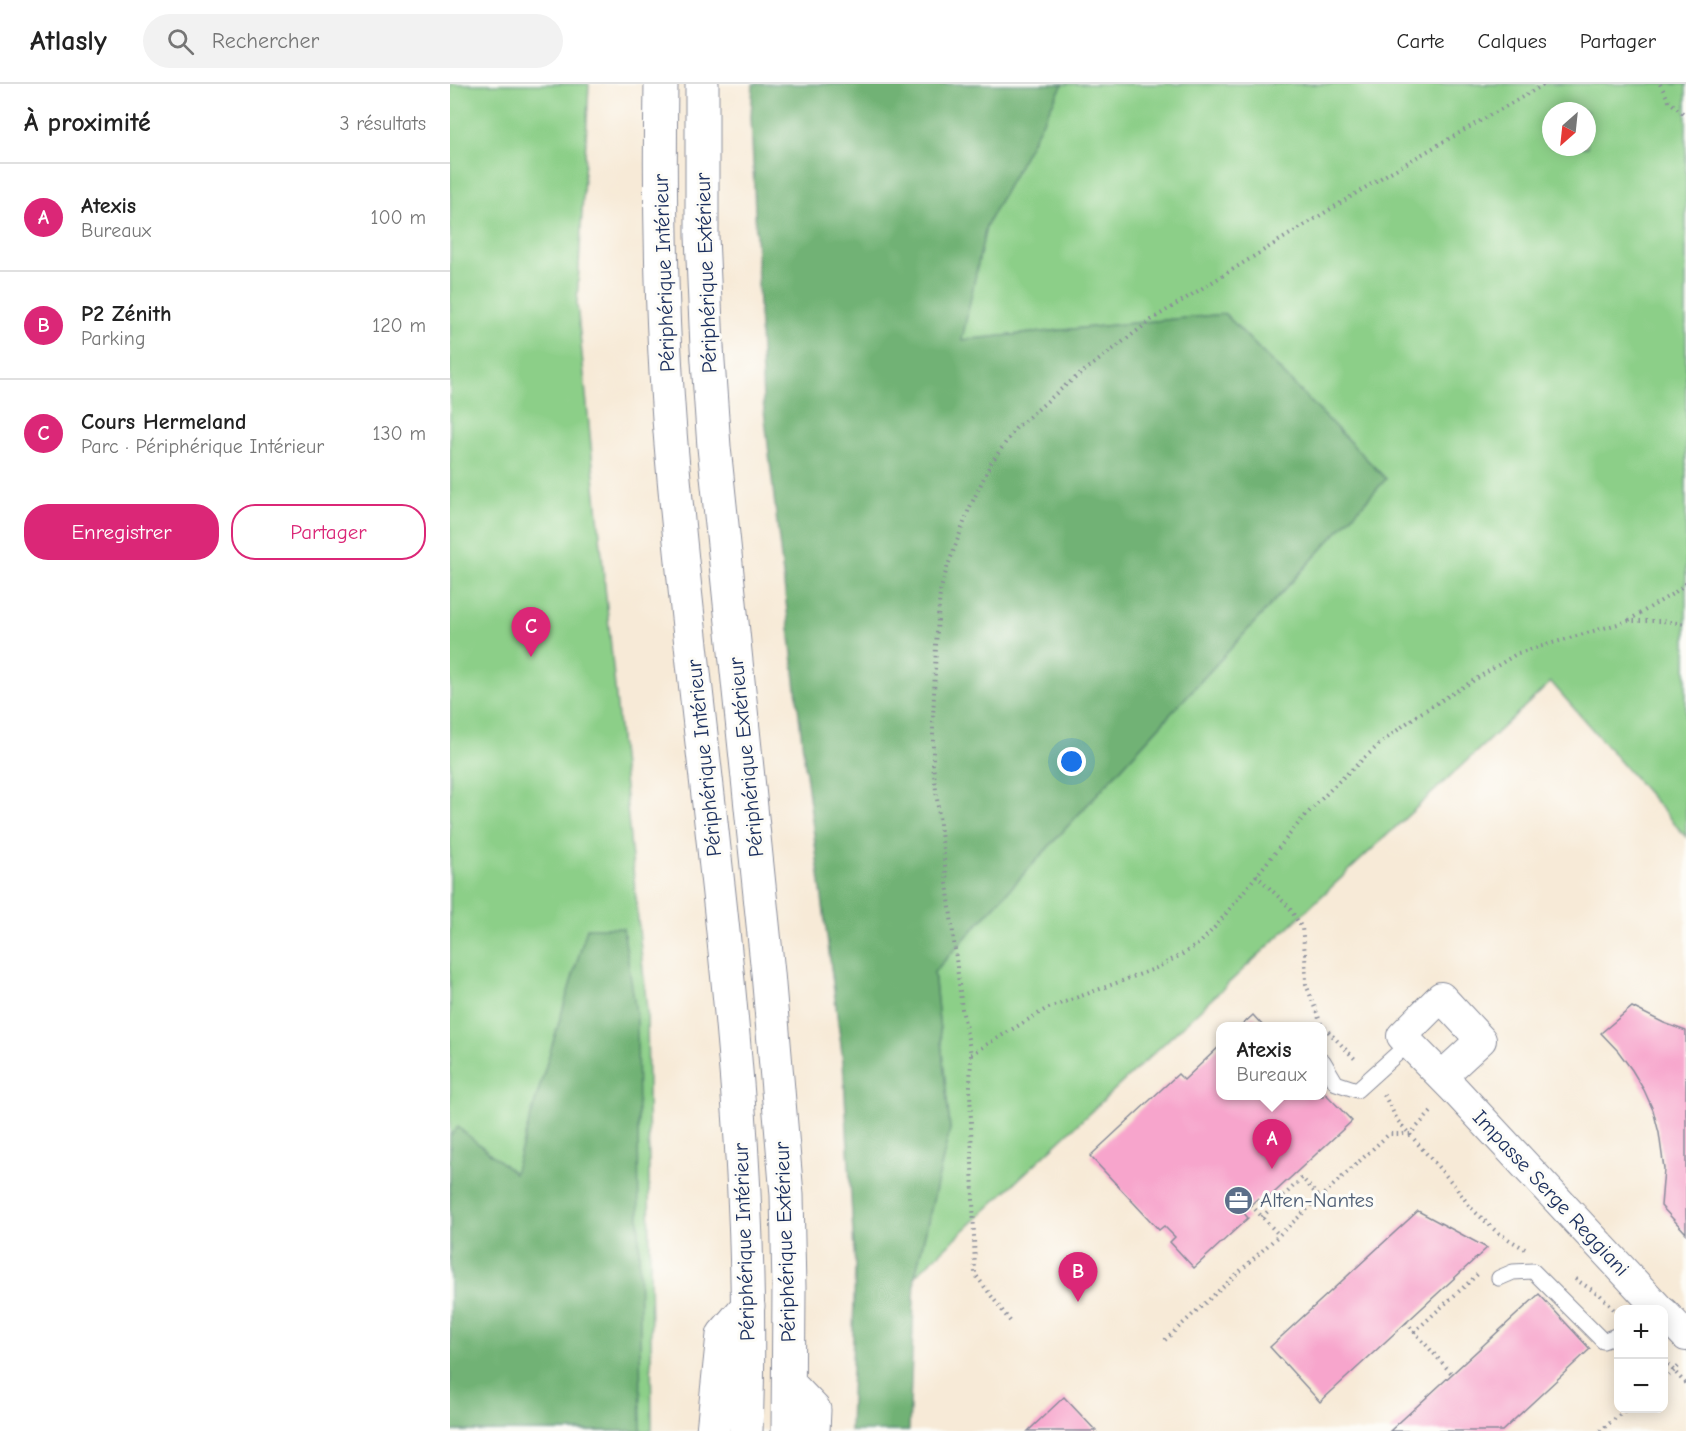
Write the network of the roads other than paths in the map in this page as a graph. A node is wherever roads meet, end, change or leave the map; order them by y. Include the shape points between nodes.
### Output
1 (661, 84) edge
2 (702, 84) edge
3 (1409, 1043) junction
4 (1327, 1068) edge
5 (1442, 1076) junction
6 (1499, 1278) dead end
7 (1655, 1305) edge
8 (748, 1306) junction
9 (1668, 1317) edge
10 (1686, 1336) edge
11 (1614, 1337) edge
12 (789, 1384) junction
13 (713, 1431) edge
14 (746, 1431) edge
15 (788, 1431) edge
16 (813, 1431) edge

1 - 8 highway, Périphérique Intérieur via 662,256 670,442 731,1019 745,1202
2 - 12 highway, Périphérique Extérieur via 702,236 708,358 787,1195
3 - 4 lane via 1357,1090 1336,1083
3 - 5 street, Impasse Serge Reggiani
3 - 5 street via 1402,1036 1442,997 1480,1040
5 - 7 street, Impasse Serge Reggiani
6 - 11 lane via 1533,1271 1603,1341
8 - 13 highway via 723,1335
8 - 14 highway, Périphérique Intérieur
9 - 10 street
12 - 15 highway, Périphérique Extérieur
12 - 16 highway via 814,1410

